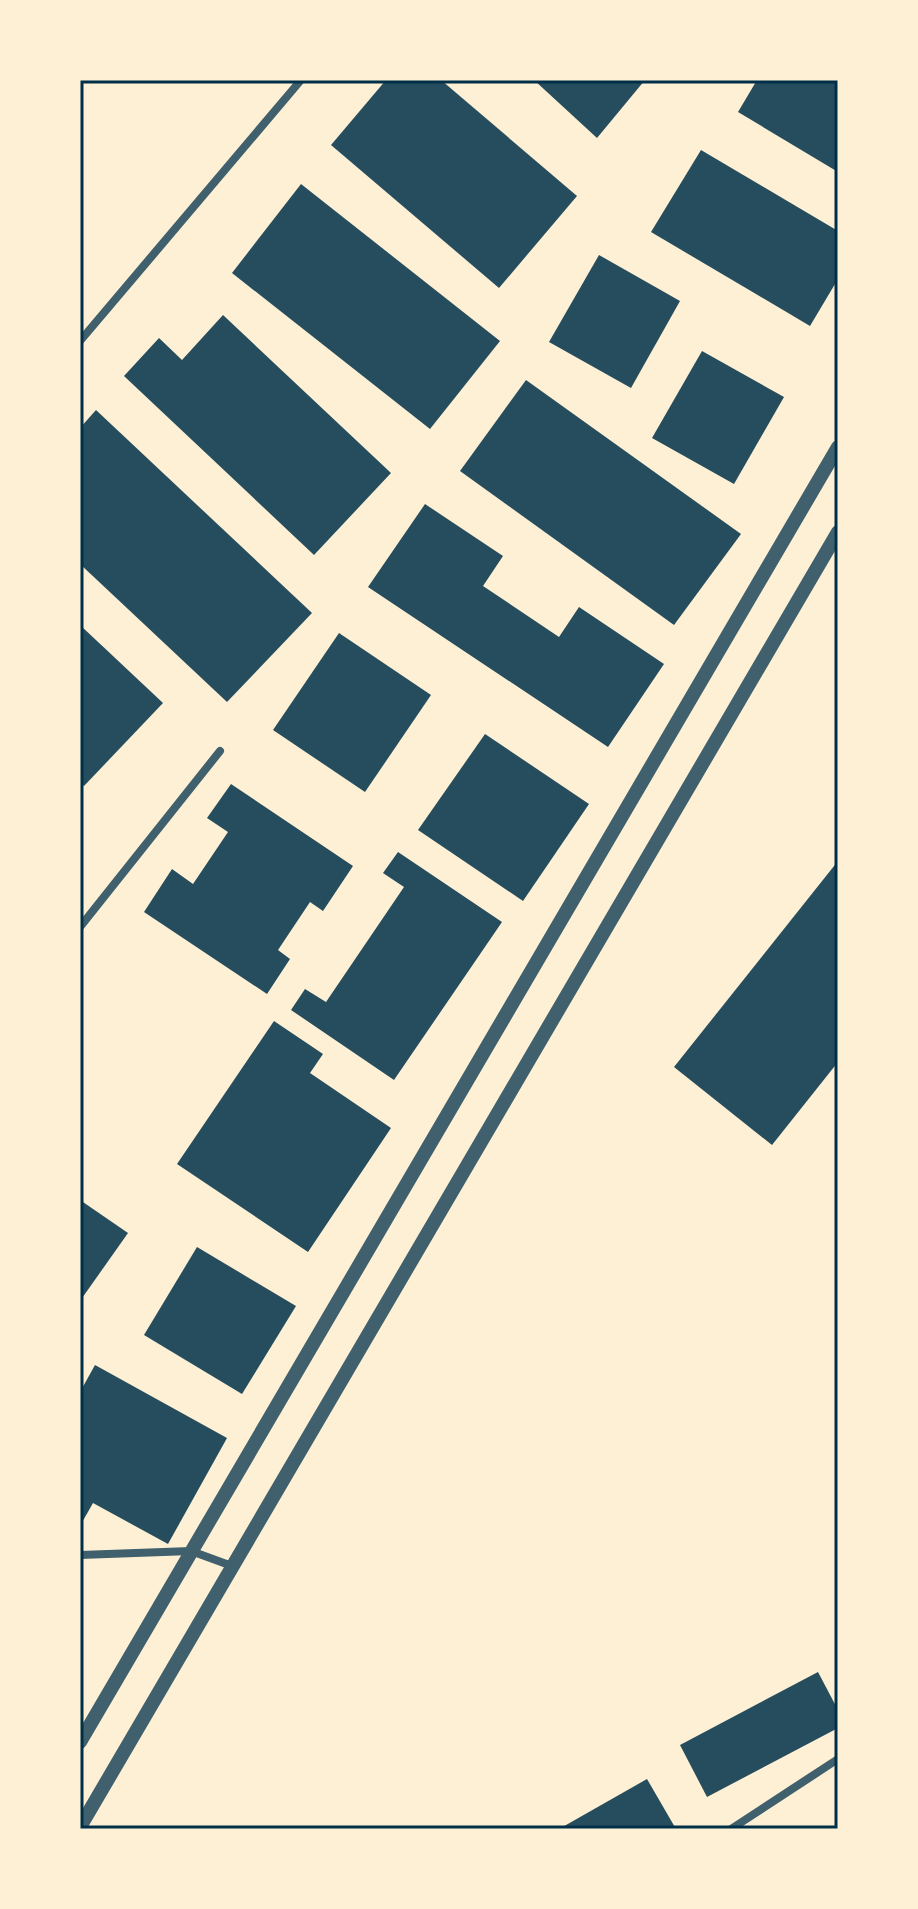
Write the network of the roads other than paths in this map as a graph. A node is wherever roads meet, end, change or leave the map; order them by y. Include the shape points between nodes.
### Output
1 (301, 80) edge
2 (80, 341) edge
3 (838, 447) edge
4 (838, 532) edge
5 (220, 751) dead end
6 (80, 927) edge
7 (191, 1551) junction
8 (80, 1555) edge
9 (232, 1566) junction
10 (80, 1742) edge
11 (838, 1759) edge
12 (80, 1827) edge
13 (731, 1829) edge

1 - 2 street
3 - 7 street
4 - 9 street
5 - 6 street
7 - 8 street
7 - 9 street
7 - 10 street
9 - 12 street
11 - 13 street

